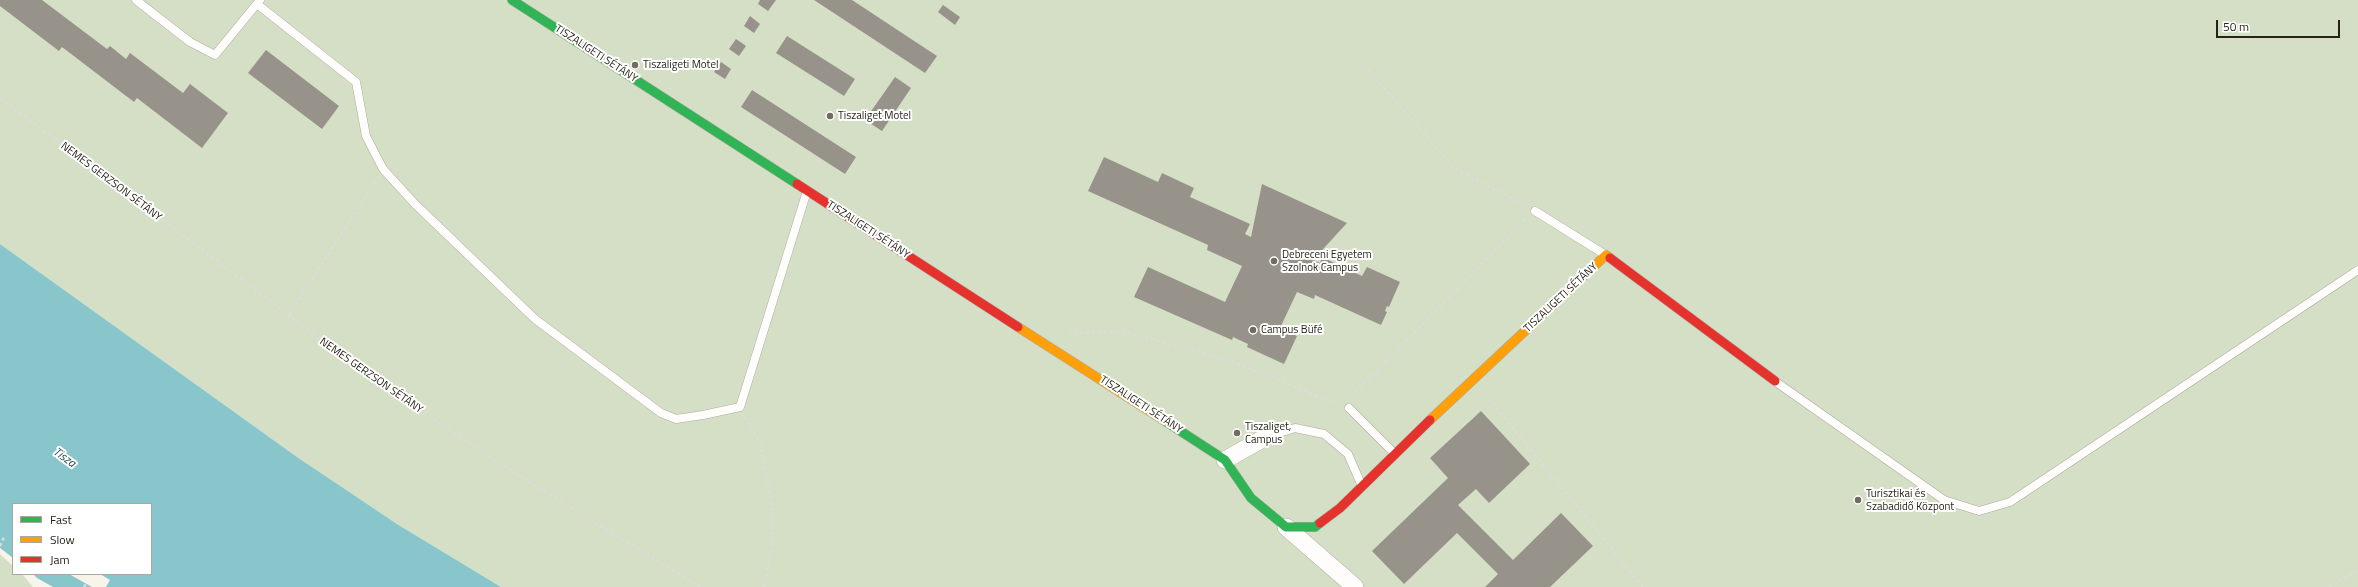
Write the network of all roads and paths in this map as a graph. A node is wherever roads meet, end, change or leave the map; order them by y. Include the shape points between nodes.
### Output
1 (136, 0) edge
2 (512, 0) edge
3 (258, 2) edge
4 (530, 5) edge
5 (1364, 65) dead end
6 (0, 98) edge
7 (383, 169) junction
8 (807, 191) junction
9 (1535, 211) junction
10 (1606, 256) junction
11 (2358, 270) edge
12 (289, 315) junction
13 (1064, 334) dead end
14 (1473, 380) junction
15 (1775, 381) joint
16 (740, 407) junction
17 (1346, 407) junction
18 (1266, 438) joint
19 (1394, 454) junction
20 (1225, 460) junction
21 (1362, 485) junction
22 (1286, 527) junction
23 (4, 537) dead end
24 (0, 546) edge
25 (2358, 570) edge
26 (86, 584) dead end
27 (84, 587) edge
28 (700, 587) edge
29 (764, 587) edge
30 (1355, 587) edge
31 (1643, 587) edge
32 (2329, 587) edge

1 - 3 lane via 190,42 215,54
2 - 4 street, TISZALIGETI SÉTÁNY
3 - 7 lane via 356,82 366,136
4 - 8 street, TISZALIGETI SÉTÁNY
5 - 9 path via 1454,168
6 - 12 path, NEMES GERZSON SÉTÁNY
7 - 12 path
7 - 16 lane via 415,204 536,319 661,413 676,419
8 - 16 lane
8 - 20 street, TISZALIGETI SÉTÁNY
9 - 10 lane
9 - 17 path
10 - 14 street, TISZALIGETI SÉTÁNY
10 - 15 street, TISZALIGETI SÉTÁNY
11 - 15 lane via 2010,502 1979,511 1944,500
12 - 28 path, NEMES GERZSON SÉTÁNY via 338,355 495,460
13 - 17 path via 1124,331 1232,362
14 - 19 street, TISZALIGETI SÉTÁNY
14 - 31 path
16 - 29 path via 760,443 772,505 773,539
17 - 19 lane
18 - 20 street
18 - 21 lane via 1295,428 1324,434 1348,454
19 - 21 street, TISZALIGETI SÉTÁNY
20 - 22 street, TISZALIGETI SÉTÁNY via 1251,498
21 - 22 street, TISZALIGETI SÉTÁNY via 1340,508 1314,527
22 - 30 street, TISZALIGETI SÉTÁNY
23 - 24 path
25 - 32 path
26 - 27 path

